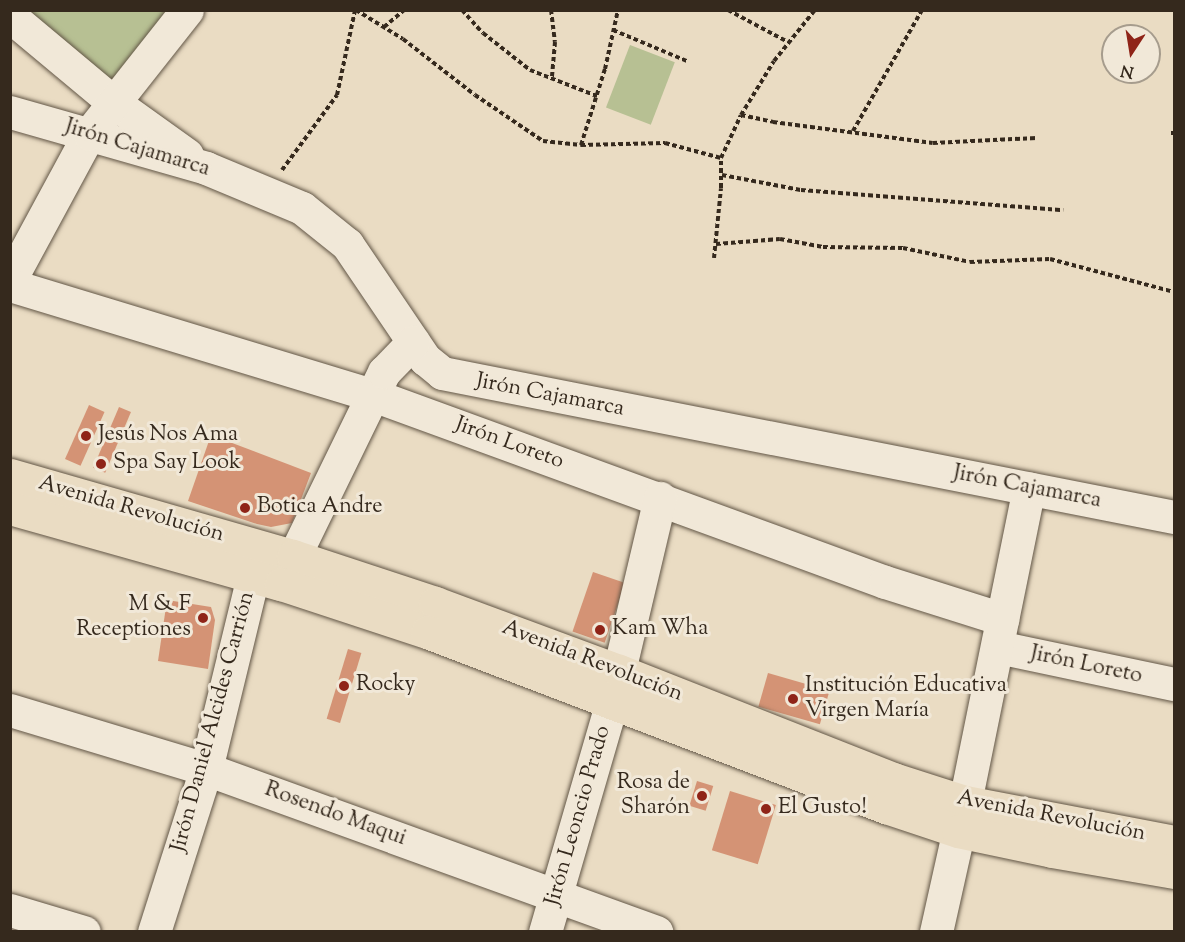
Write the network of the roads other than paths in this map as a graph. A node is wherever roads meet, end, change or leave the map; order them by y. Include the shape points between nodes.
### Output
1 (188, 10) edge
2 (10, 16) edge
3 (113, 102) junction
4 (10, 112) edge
5 (89, 134) junction
6 (206, 168) junction
7 (10, 283) edge
8 (413, 342) junction
9 (373, 395) junction
10 (10, 475) edge
11 (1029, 488) junction
12 (660, 498) junction
13 (10, 508) edge
14 (1174, 517) edge
15 (272, 566) junction
16 (1000, 633) junction
17 (1174, 684) edge
18 (615, 686) junction
19 (10, 710) edge
20 (206, 769) junction
21 (962, 817) junction
22 (1174, 842) edge
23 (1174, 872) edge
24 (556, 894) junction
25 (10, 910) edge
26 (84, 932) edge
27 (154, 932) edge
28 (545, 932) edge
29 (656, 932) edge
30 (936, 932) edge

1 - 3 street
2 - 3 street
3 - 5 street
3 - 6 street
4 - 5 street, Jirón Cajamarca
5 - 6 street, Jirón Cajamarca
5 - 7 street
6 - 8 street, Jirón Cajamarca via 302,208 347,244
7 - 9 street, Jirón Loreto
8 - 9 street, Jirón Daniel Alcides Carrión via 384,372
8 - 11 street, Jirón Cajamarca via 442,373 463,379
9 - 12 street, Jirón Loreto
9 - 15 street, Jirón Daniel Alcides Carrión
10 - 15 main road, Avenida Revolución
11 - 14 street, Jirón Cajamarca
11 - 16 street
12 - 16 street, Jirón Loreto via 885,582
12 - 18 street, Jirón Leoncio Prado
13 - 15 main road, Avenida Revolución
15 - 18 main road, Avenida Revolución via 427,632
15 - 20 street, Jirón Daniel Alcides Carrión
16 - 17 street, Jirón Loreto
16 - 21 street
18 - 21 main road, Avenida Revolución via 886,807
18 - 24 street, Jirón Leoncio Prado
19 - 20 street, Rosendo Maqui
20 - 24 street, Rosendo Maqui
20 - 27 street, Jirón Daniel Alcides Carrión
21 - 22 main road, Avenida Revolución
21 - 23 main road, Avenida Revolución via 1052,851
21 - 30 street
24 - 28 street, Jirón Leoncio Prado
24 - 29 street, Rosendo Maqui
25 - 26 street

